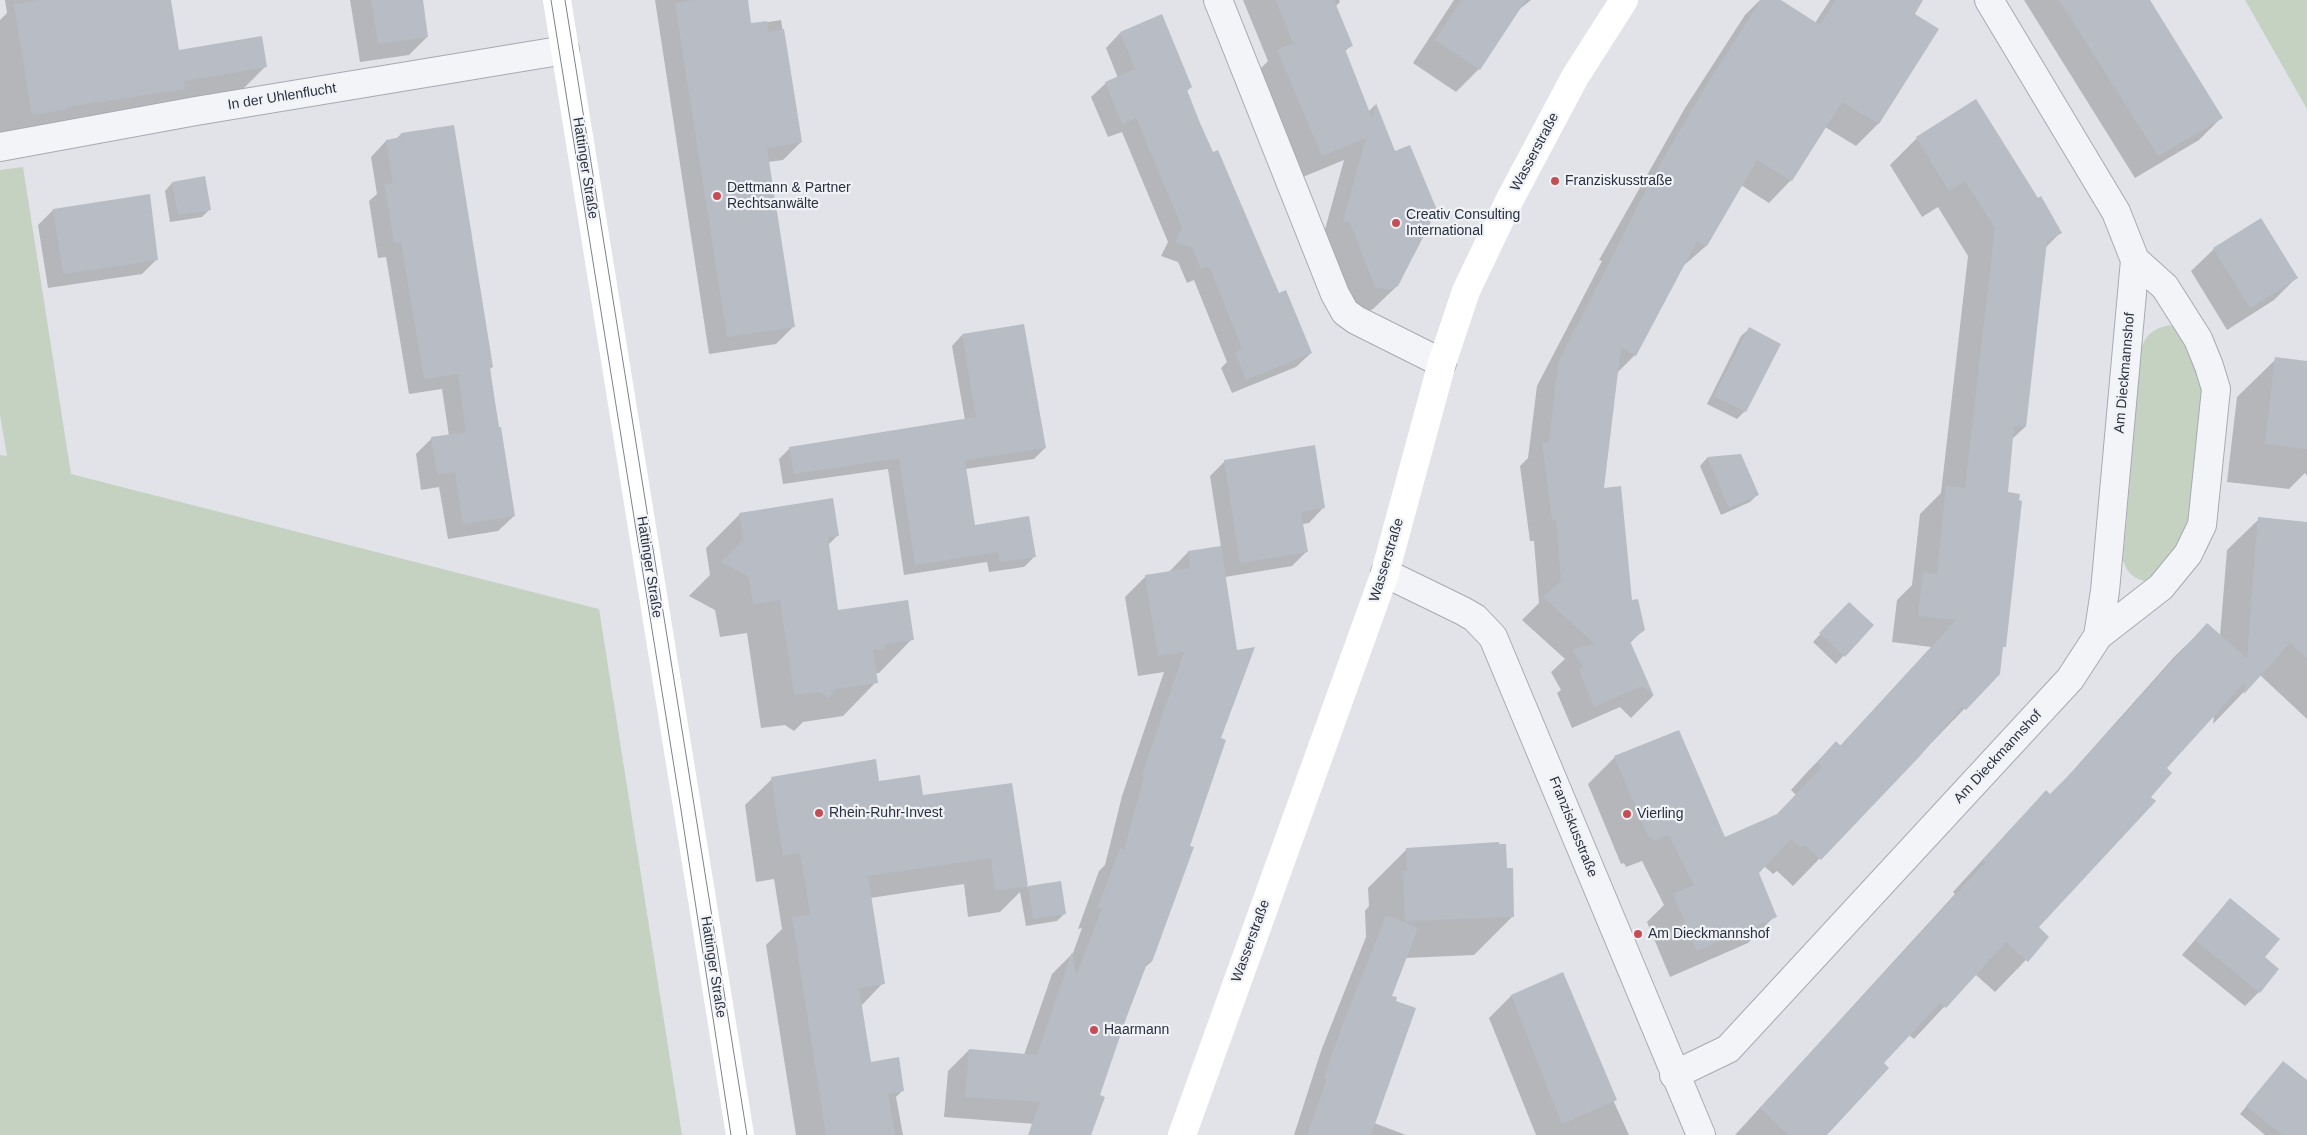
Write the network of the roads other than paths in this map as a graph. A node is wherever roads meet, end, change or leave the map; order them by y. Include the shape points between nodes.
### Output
1 (557, 0) edge
2 (1218, 0) edge
3 (1624, 0) edge
4 (1989, 0) edge
5 (565, 50) junction
6 (0, 147) edge
7 (2135, 260) junction
8 (1442, 363) junction
9 (1385, 573) junction
10 (2098, 636) junction
11 (1674, 1075) junction
12 (740, 1135) edge
13 (1182, 1135) edge
14 (1700, 1135) edge

1 - 5 main road, Hattinger Straße
2 - 8 street via 1345,312 1374,331
3 - 8 main road, Wasserstraße via 1575,77 1505,210 1466,290
4 - 7 street, Am Dieckmannshof via 2116,212
5 - 6 street, In der Uhlenflucht
5 - 12 main road, Hattinger Straße
7 - 10 street, Am Dieckmannshof via 2106,581
7 - 10 street, Am Dieckmannshof via 2165,287 2198,340 2216,389 2202,525 2188,554 2161,587
8 - 9 main road, Wasserstraße
9 - 11 street, Franziskusstraße via 1475,618 1493,637
9 - 13 main road, Wasserstraße
10 - 11 street, Am Dieckmannshof via 2070,679 1728,1049
11 - 14 street, Franziskusstraße

